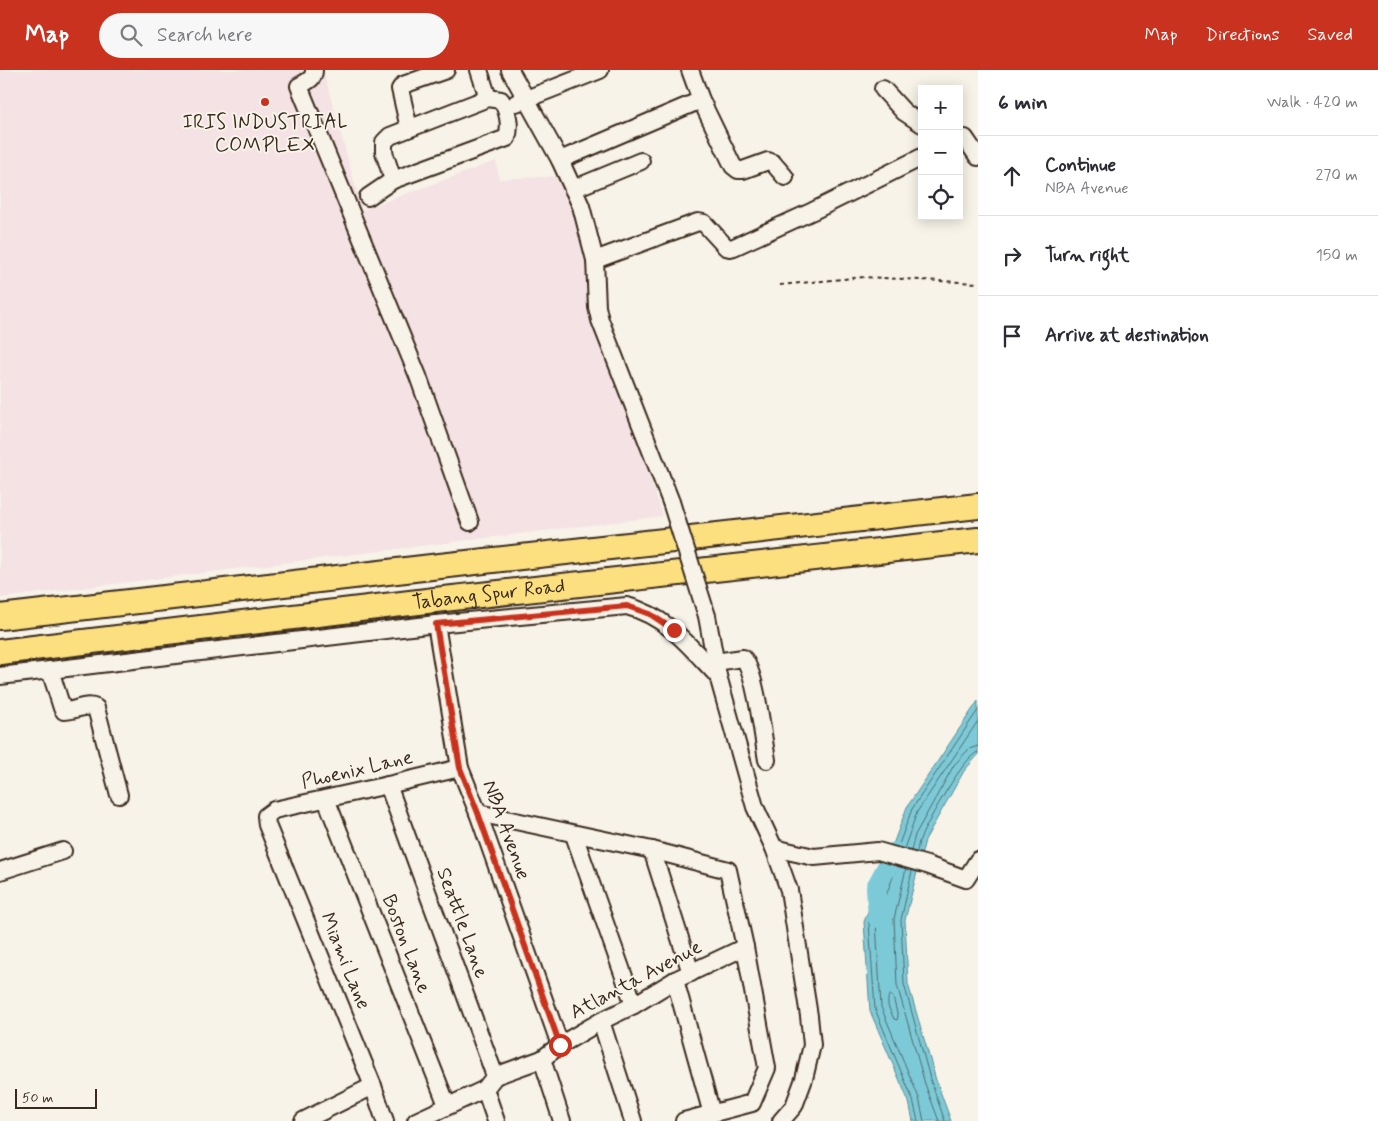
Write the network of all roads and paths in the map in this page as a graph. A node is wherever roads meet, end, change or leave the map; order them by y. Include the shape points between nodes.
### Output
1 (314, 70) edge
2 (446, 70) edge
3 (479, 70) edge
4 (510, 70) edge
5 (600, 70) edge
6 (690, 70) edge
7 (884, 89) dead end
8 (488, 98) junction
9 (526, 99) junction
10 (701, 100) junction
11 (504, 106) junction
12 (918, 121) edge
13 (409, 128) junction
14 (963, 139) edge
15 (978, 157) edge
16 (918, 159) edge
17 (560, 160) junction
18 (641, 161) dead end
19 (784, 178) dead end
20 (393, 180) junction
21 (573, 189) junction
22 (368, 197) dead end
23 (595, 260) junction
24 (978, 283) edge
25 (780, 286) dead end
26 (978, 506) edge
27 (470, 522) dead end
28 (978, 540) edge
29 (0, 617) edge
30 (436, 624) junction
31 (0, 652) edge
32 (717, 669) junction
33 (50, 670) junction
34 (0, 676) edge
35 (767, 760) dead end
36 (460, 768) junction
37 (388, 785) junction
38 (119, 795) dead end
39 (326, 799) junction
40 (478, 813) junction
41 (266, 816) joint
42 (574, 835) junction
43 (774, 848) junction
44 (652, 850) junction
45 (63, 851) dead end
46 (978, 860) edge
47 (0, 871) edge
48 (746, 947) junction
49 (691, 972) junction
50 (675, 980) junction
51 (634, 1005) junction
52 (601, 1021) junction
53 (560, 1045) junction
54 (542, 1059) junction
55 (490, 1082) junction
56 (373, 1086) junction
57 (447, 1105) junction
58 (712, 1114) junction
59 (303, 1121) edge
60 (385, 1121) edge
61 (416, 1121) edge
62 (496, 1121) edge
63 (562, 1121) edge
64 (633, 1121) edge
65 (684, 1121) edge
66 (781, 1121) edge

1 - 27 street via 312,79 299,86 418,376
2 - 13 street via 400,89
3 - 8 street
4 - 9 street
5 - 9 street
6 - 10 street
7 - 12 street via 904,112
8 - 11 street via 500,100
8 - 13 street
9 - 11 street
9 - 17 street
10 - 17 street
10 - 19 street via 733,166 743,170 768,161
11 - 20 street via 510,129 507,138
13 - 20 street via 384,142
14 - 15 street
16 - 23 street via 734,247 726,247 704,223 698,222
17 - 21 street
18 - 21 street
20 - 22 street
21 - 23 street via 584,215
23 - 32 street, bridge via 600,320 671,502 707,616
24 - 25 path via 864,277
26 - 29 highway, Tabang Spur Road
28 - 31 highway, Tabang Spur Road
30 - 32 street via 627,606 650,614 674,630
30 - 33 street
30 - 36 street, NBA Avenue
32 - 35 street via 743,658 748,663
32 - 43 street via 754,807
33 - 34 street
33 - 38 street via 64,711 88,706 96,708
36 - 37 street, Phoenix Lane
36 - 40 street, NBA Avenue
37 - 39 street, Phoenix Lane
37 - 55 street, Seattle Lane
39 - 41 street, Phoenix Lane via 274,810
39 - 57 street, Boston Lane
40 - 42 street
40 - 53 street, NBA Avenue
41 - 56 street, Miami Lane
42 - 44 street
42 - 51 street
43 - 46 street via 814,857 878,850 966,879
43 - 66 street via 789,890 812,1045 794,1106
44 - 48 street via 728,870
44 - 49 street
45 - 47 street
48 - 49 street, Atlanta Avenue
48 - 58 street via 766,1068 752,1103
49 - 50 street, Atlanta Avenue
50 - 51 street, Atlanta Avenue
50 - 58 street
51 - 52 street, Atlanta Avenue
52 - 53 street, Atlanta Avenue
52 - 64 street
53 - 54 street, Atlanta Avenue
54 - 55 street, Atlanta Avenue
54 - 63 street
55 - 57 street, Atlanta Avenue
55 - 62 street, Seattle Lane
56 - 59 street
56 - 60 street, Miami Lane
57 - 61 street, Atlanta Avenue
58 - 65 street

